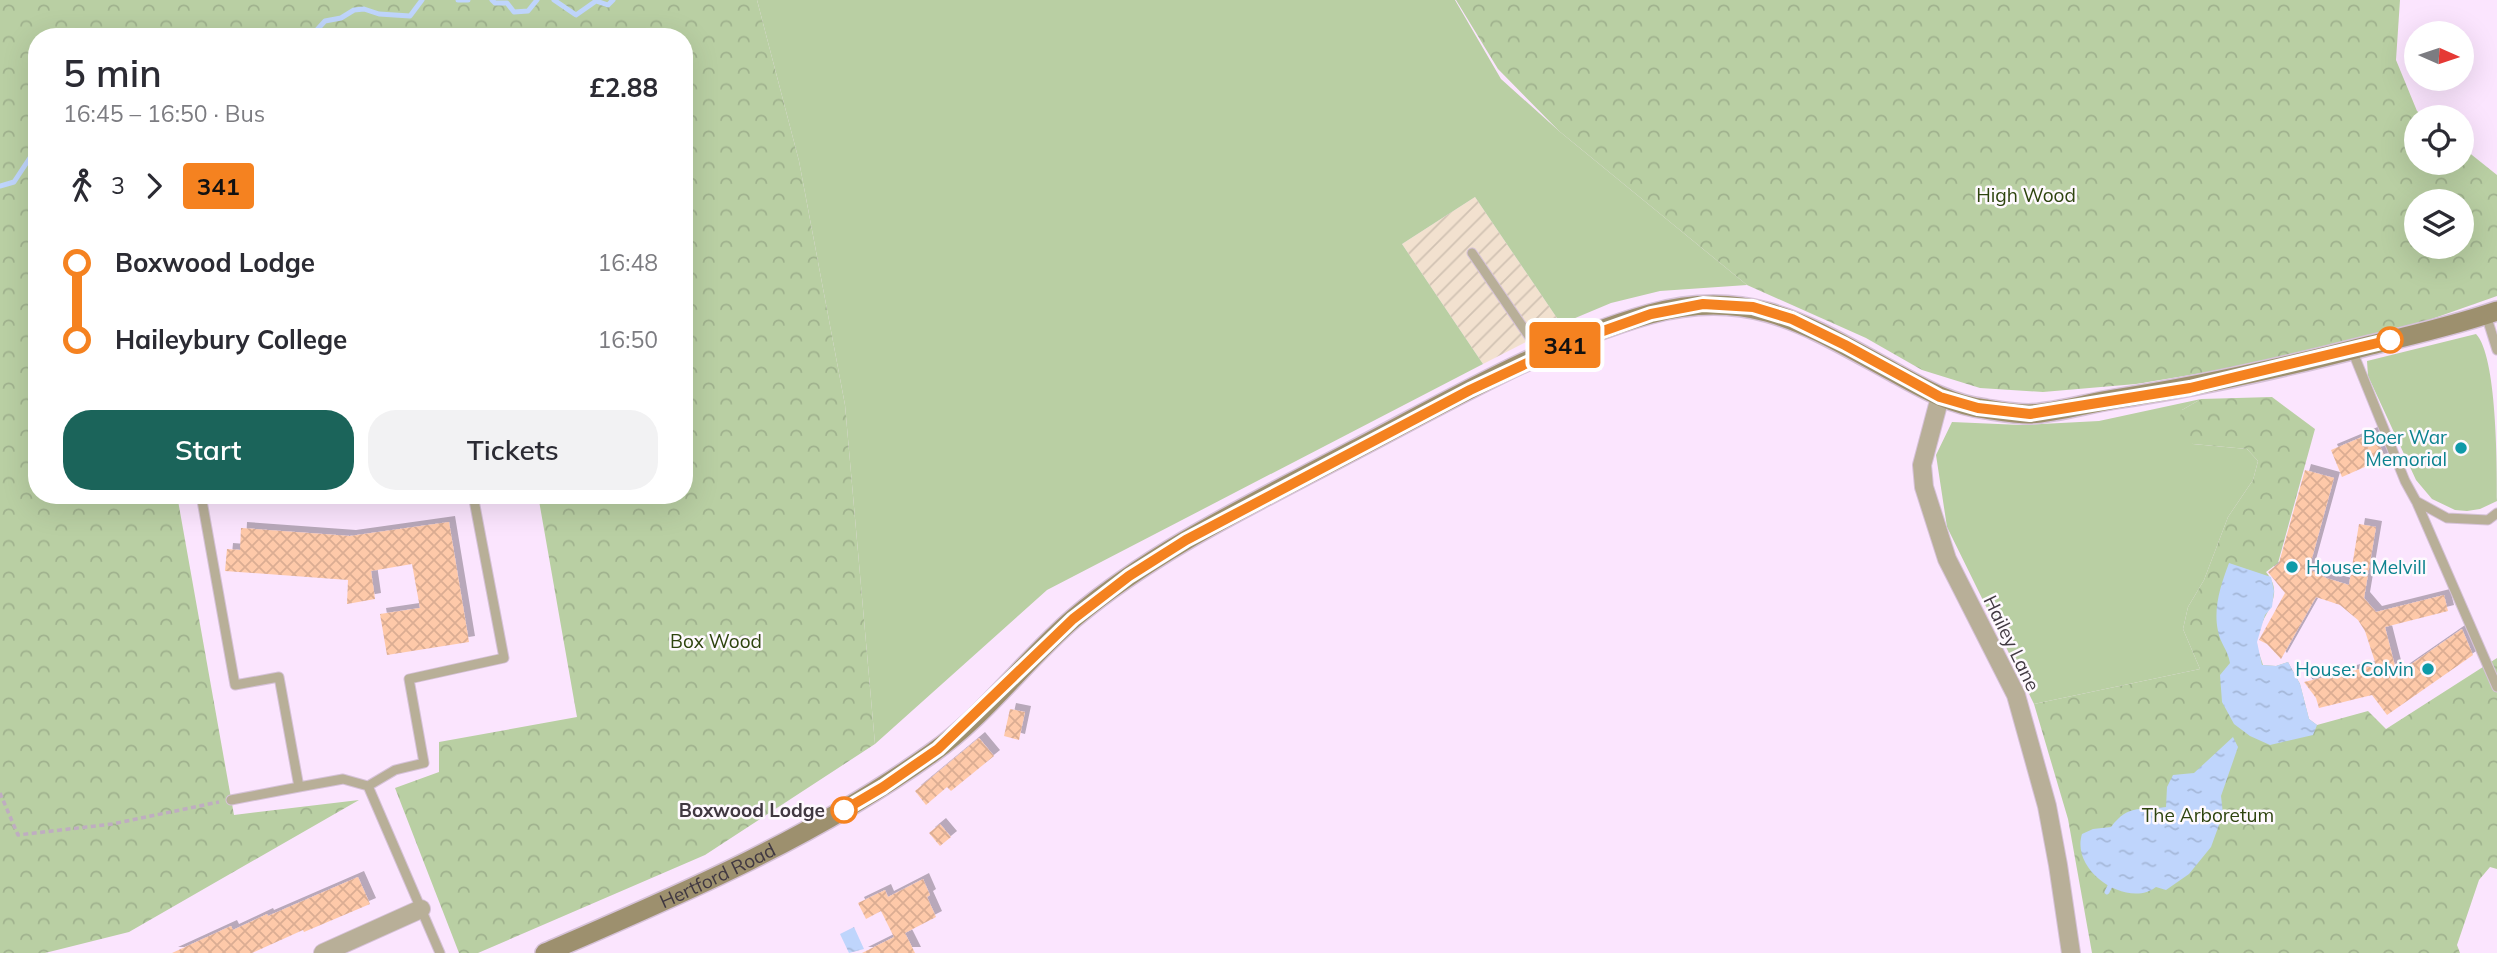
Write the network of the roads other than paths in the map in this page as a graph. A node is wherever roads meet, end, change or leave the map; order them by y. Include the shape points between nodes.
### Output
1 (1472, 253) dead end
2 (2492, 313) edge
3 (2352, 350) junction
4 (2497, 350) edge
5 (1542, 355) junction
6 (1940, 397) junction
7 (2416, 501) junction
8 (203, 504) edge
9 (475, 504) edge
10 (2497, 513) edge
11 (2497, 687) edge
12 (368, 786) junction
13 (299, 787) junction
14 (231, 800) road end
15 (421, 909) junction
16 (323, 953) edge
17 (440, 953) edge
18 (545, 953) edge
19 (2071, 953) edge

1 - 5 lane
2 - 3 main road, Hertford Road
2 - 4 lane
3 - 6 main road, Hertford Road via 2190,388 2030,414 1978,408
3 - 7 lane
5 - 6 main road, Hertford Road via 1651,314 1703,304 1753,307 1792,319
5 - 18 main road, Hertford Road via 1255,502 1129,576 1073,619 938,749 883,787 707,883
6 - 19 street, Hailey Lane via 1922,465 1924,487 1947,559 2016,695 2047,806
7 - 10 lane via 2447,518 2488,520
7 - 11 lane
8 - 13 lane via 235,685 279,677
9 - 12 lane via 504,658 409,679 424,763 395,771
12 - 13 lane via 343,779
12 - 15 lane
13 - 14 lane
15 - 16 street
15 - 17 lane

